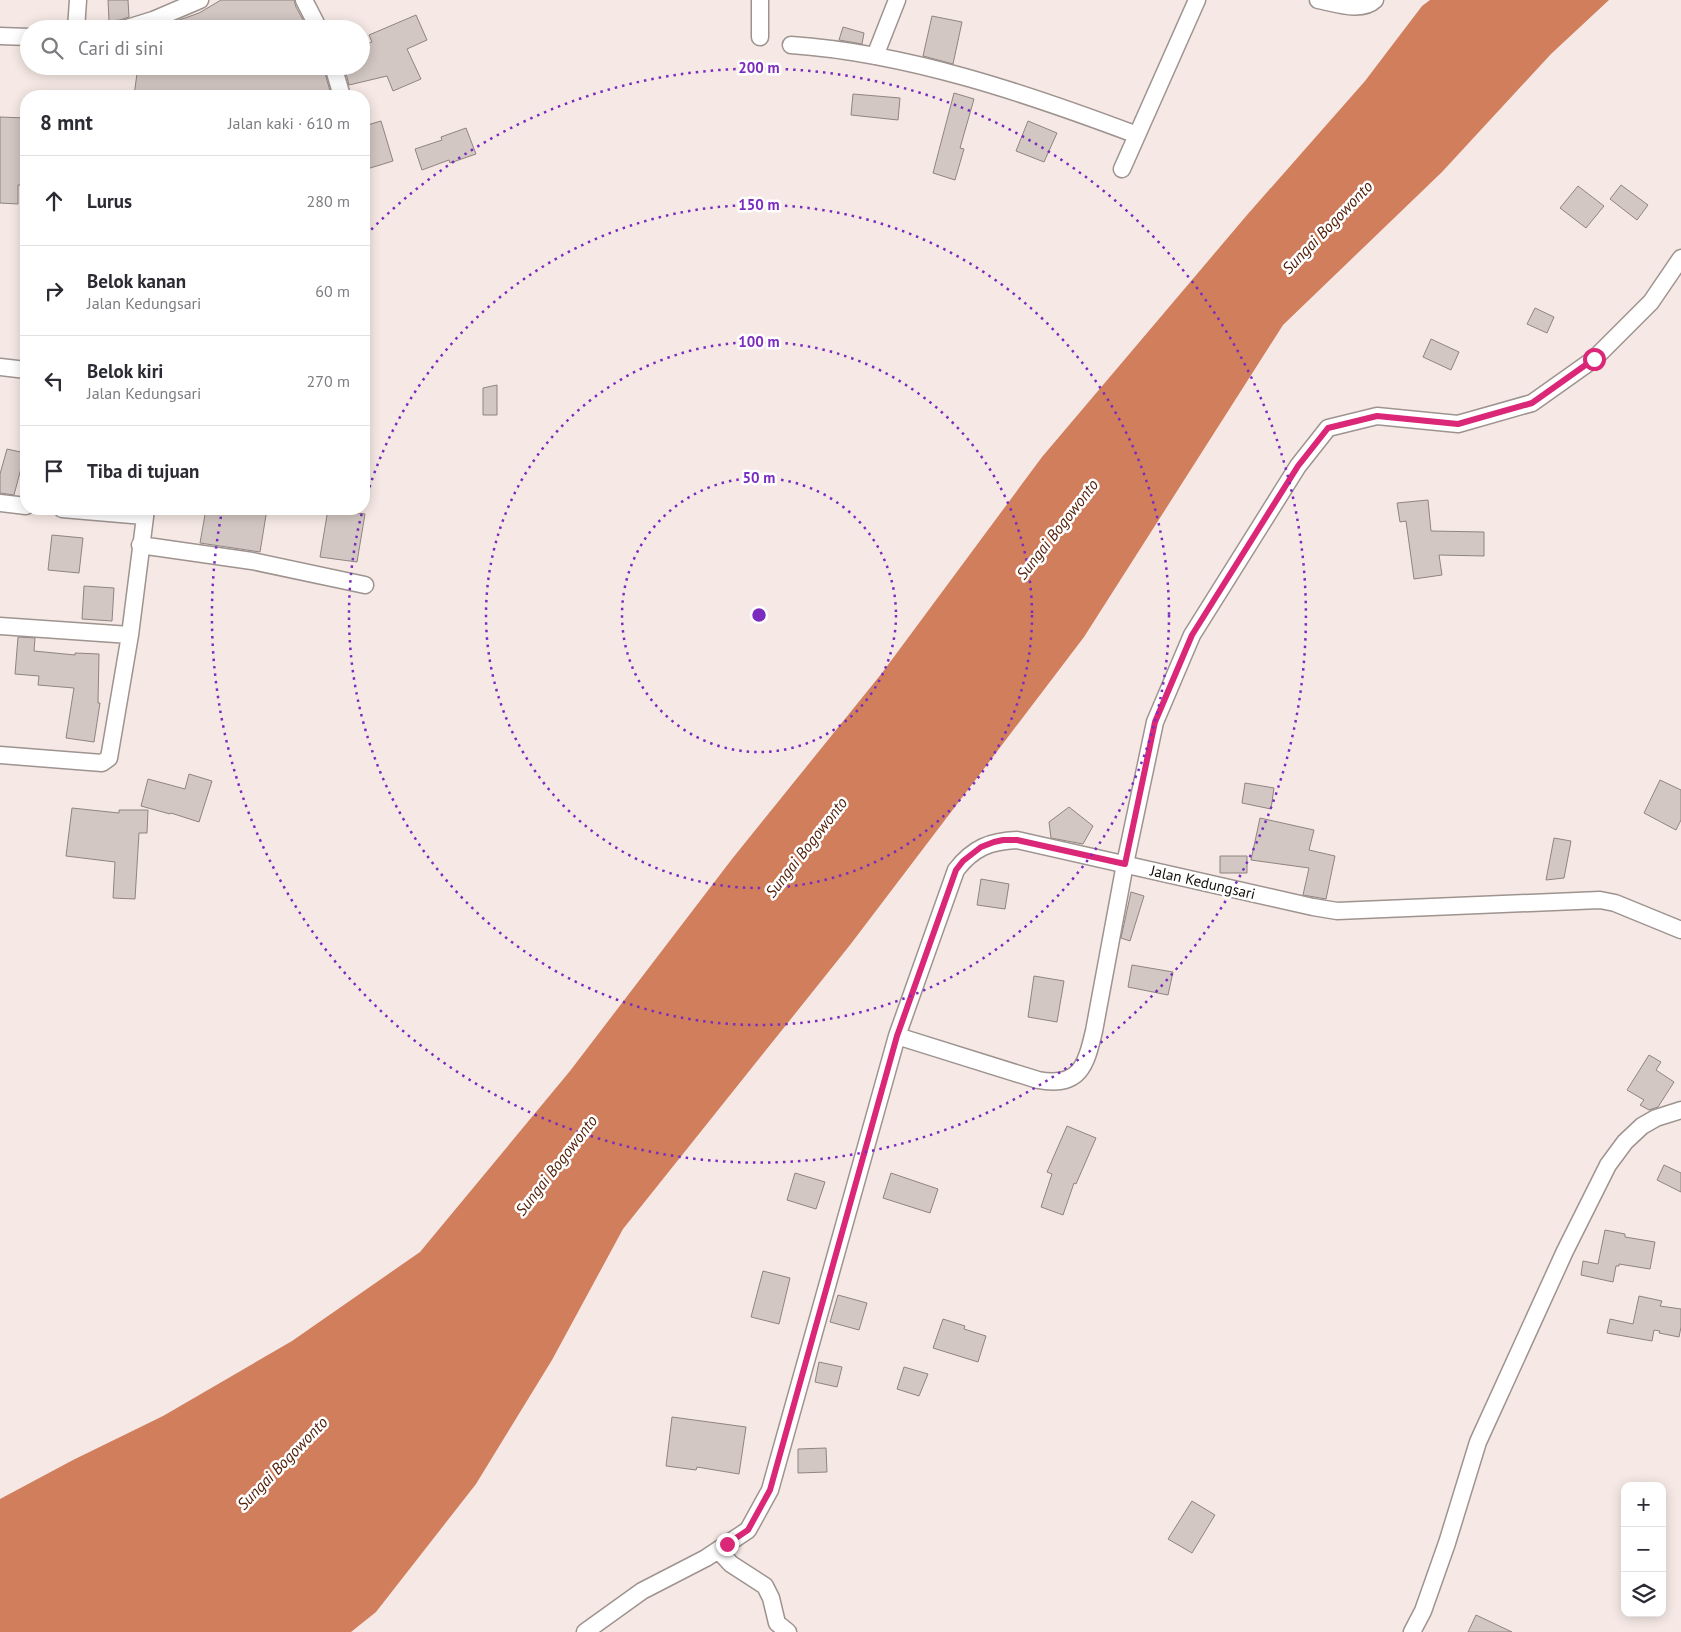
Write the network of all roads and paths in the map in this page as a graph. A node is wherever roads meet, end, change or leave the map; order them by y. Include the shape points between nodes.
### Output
1 (78, 0) edge
2 (200, 0) edge
3 (304, 0) edge
4 (760, 0) edge
5 (897, 0) edge
6 (1197, 0) edge
7 (1318, 0) edge
8 (1375, 0) edge
9 (77, 20) edge
10 (153, 20) edge
11 (314, 20) edge
12 (0, 36) edge
13 (20, 37) edge
14 (760, 37) dead end
15 (791, 44) dead end
16 (875, 56) junction
17 (336, 75) edge
18 (340, 90) edge
19 (1137, 135) junction
20 (1122, 169) dead end
21 (1681, 258) edge
22 (0, 367) edge
23 (20, 369) edge
24 (0, 503) edge
25 (20, 505) edge
26 (145, 515) edge
27 (140, 545) junction
28 (365, 584) dead end
29 (0, 626) edge
30 (130, 635) junction
31 (0, 755) edge
32 (1125, 864) junction
33 (1681, 930) edge
34 (897, 1036) junction
35 (1681, 1110) edge
36 (718, 1550) junction
37 (585, 1632) edge
38 (788, 1632) edge
39 (1412, 1632) edge

1 - 9 street
2 - 10 street
3 - 11 street
4 - 14 street
5 - 16 street
6 - 19 street
7 - 8 street via 1359,6
12 - 13 street
15 - 16 street
16 - 19 street via 982,82
17 - 18 street
19 - 20 street
21 - 32 street via 1651,302 1594,359 1532,403 1458,424 1377,416 1328,428 1298,466 1192,635 1155,722
22 - 23 street
24 - 25 street
26 - 27 street
27 - 28 street via 252,561
27 - 30 street
29 - 30 street
30 - 31 street via 108,760 102,763
32 - 33 street, Jalan Kedungsari via 1337,911 1600,900
32 - 34 street, Jalan Kedungsari via 1017,840 981,847 956,870
32 - 34 street via 1094,1031 1078,1072 1066,1080 1038,1080
34 - 36 street, Jalan Kedungsari via 770,1490 748,1530
35 - 39 street via 1642,1126 1608,1165 1478,1442 1447,1542 1423,1611
36 - 37 street, Jalan Kedungsari via 642,1591
36 - 38 street via 731,1564 765,1586 777,1623

